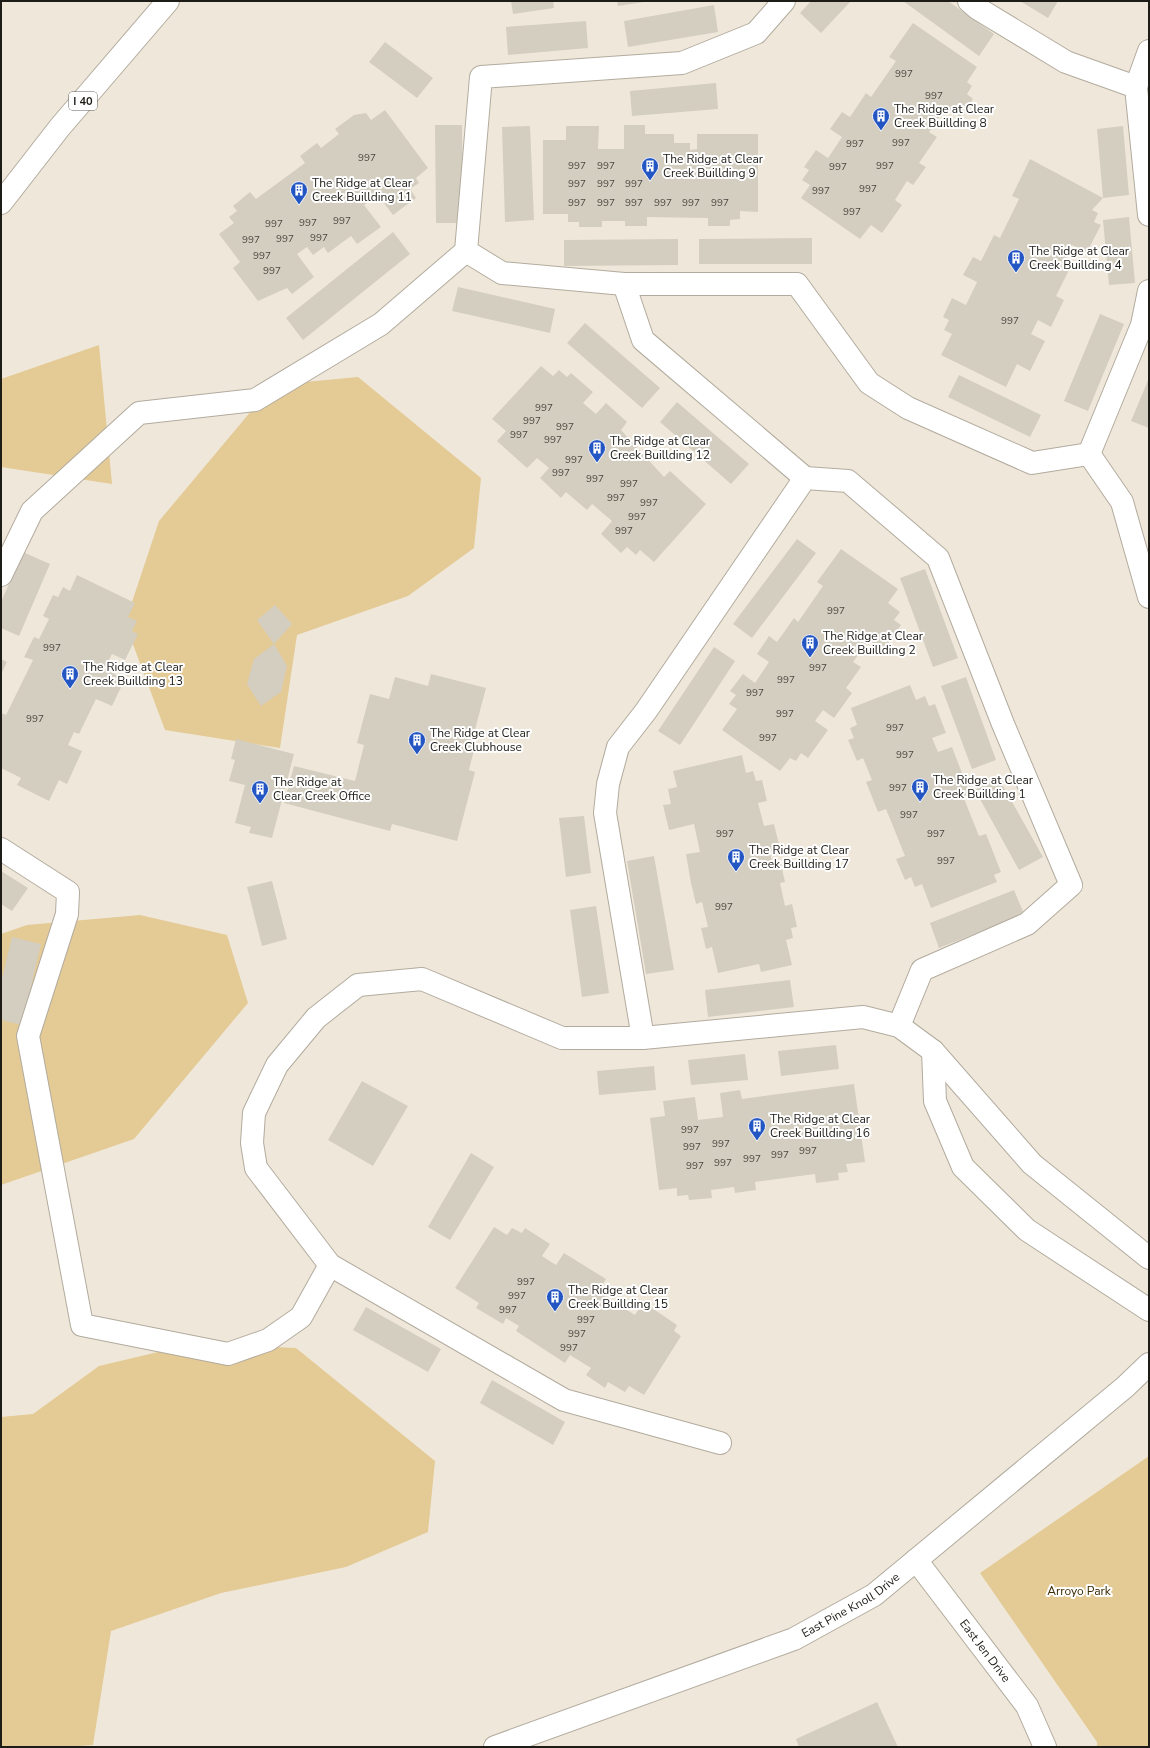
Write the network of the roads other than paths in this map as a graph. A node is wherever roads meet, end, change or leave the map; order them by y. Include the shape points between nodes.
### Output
1 (168, 1) edge
2 (784, 1) edge
3 (969, 1) edge
4 (1149, 52) edge
5 (1136, 87) junction
6 (1, 203) edge
7 (1149, 215) edge
8 (466, 251) junction
9 (624, 284) junction
10 (1149, 292) edge
11 (1089, 454) junction
12 (805, 478) junction
13 (1, 575) edge
14 (1149, 597) edge
15 (1, 849) edge
16 (899, 1026) junction
17 (643, 1038) junction
18 (933, 1051) junction
19 (1149, 1258) edge
20 (330, 1265) junction
21 (1149, 1310) edge
22 (1149, 1364) edge
23 (720, 1443) dead end
24 (916, 1560) junction
25 (495, 1747) edge
26 (1045, 1747) edge

1 - 6 main road, I 40 via 60,128
2 - 8 main road via 756,34 682,63 481,77
3 - 5 main road via 1066,62
4 - 5 main road
5 - 7 main road
8 - 9 main road via 502,273
8 - 13 main road via 381,324 255,400 139,413 32,511
9 - 11 main road via 797,284 869,383 908,408 1032,462
9 - 12 main road via 643,340
10 - 11 main road via 1142,325
11 - 14 main road via 1122,502
12 - 16 main road via 848,481 938,558 1003,724 1071,885 1026,924 922,970
12 - 17 main road via 646,711 618,747 608,784 606,813
15 - 20 main road via 68,892 67,914 28,1036 82,1325 228,1354 268,1340 301,1317
16 - 17 main road via 863,1017
16 - 18 main road
17 - 20 main road via 562,1038 422,979 358,985 316,1018 277,1065 254,1113 252,1143 256,1168
18 - 19 main road via 1032,1164
18 - 21 main road via 935,1101 963,1168 1027,1230
20 - 23 main road via 564,1400
22 - 24 main road, East Pine Knoll Drive
24 - 25 main road, East Pine Knoll Drive via 874,1595 794,1639
24 - 26 main road, East Jen Drive via 1027,1706

